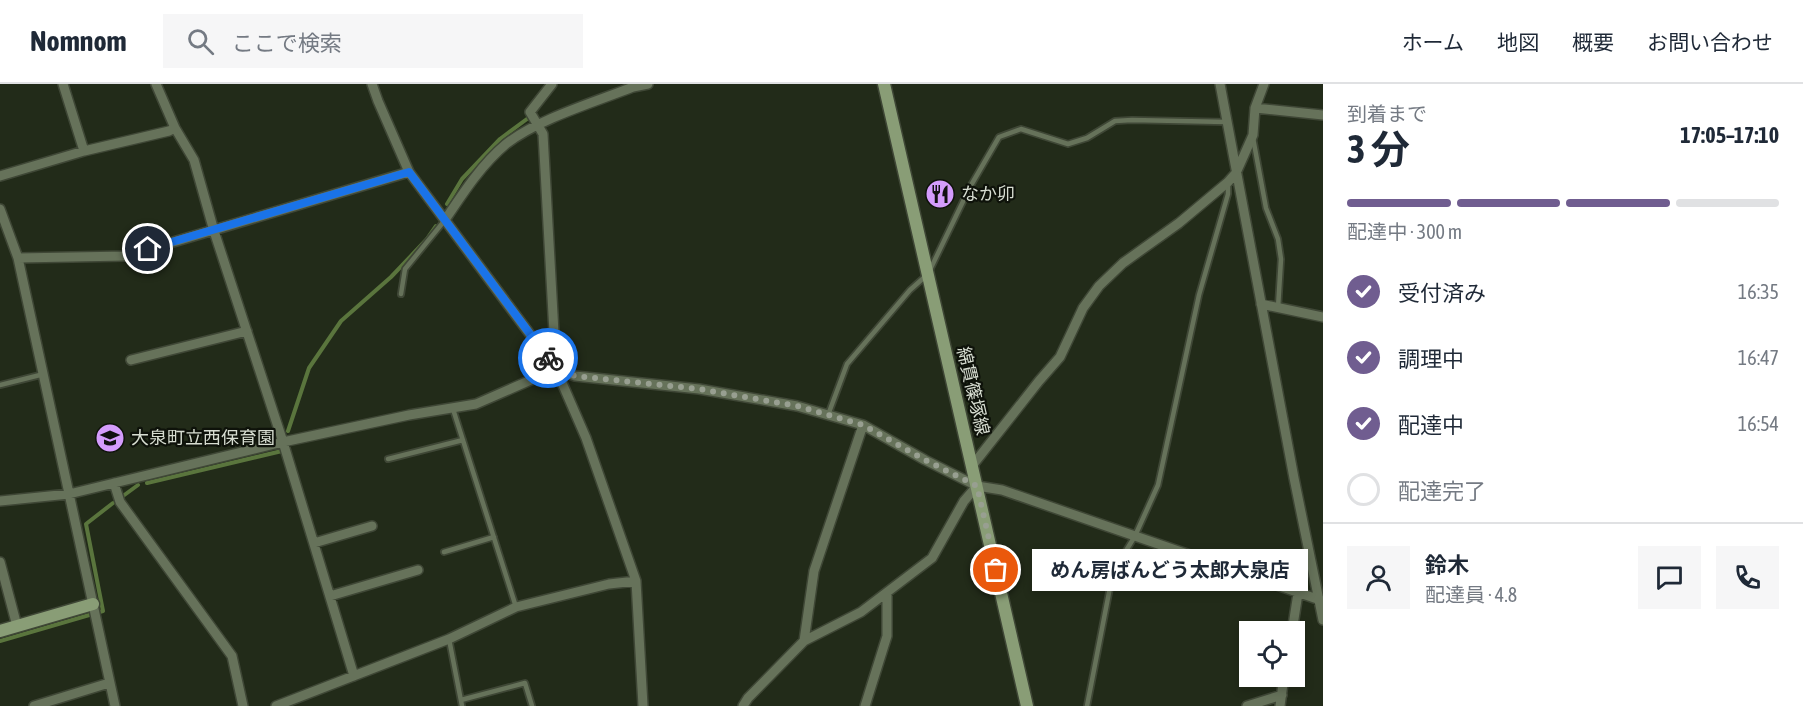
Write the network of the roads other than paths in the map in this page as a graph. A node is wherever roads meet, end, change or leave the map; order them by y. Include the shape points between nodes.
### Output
1 (63, 84) edge
2 (156, 84) edge
3 (372, 84) edge
4 (552, 84) edge
5 (648, 84) edge
6 (884, 84) edge
7 (1220, 84) edge
8 (1264, 84) edge
9 (1255, 108) junction
10 (1323, 115) edge
11 (1227, 122) junction
12 (538, 125) junction
13 (175, 128) junction
14 (1253, 135) junction
15 (84, 151) junction
16 (409, 172) junction
17 (1236, 173) junction
18 (0, 176) edge
19 (1228, 182) junction
20 (0, 209) edge
21 (445, 220) junction
22 (214, 231) junction
23 (18, 258) junction
24 (928, 274) junction
25 (401, 294) dead end
26 (1261, 304) junction
27 (1278, 308) junction
28 (1323, 317) edge
29 (247, 331) junction
30 (131, 360) dead end
31 (556, 369) junction
32 (44, 374) junction
33 (0, 385) edge
34 (453, 409) junction
35 (828, 415) junction
36 (863, 425) junction
37 (463, 440) junction
38 (283, 442) junction
39 (388, 459) dead end
40 (972, 466) junction
41 (114, 483) junction
42 (977, 486) junction
43 (69, 494) junction
44 (0, 501) edge
45 (372, 526) dead end
46 (1135, 536) junction
47 (494, 537) junction
48 (314, 543) junction
49 (444, 552) dead end
50 (0, 562) edge
51 (418, 570) dead end
52 (636, 581) junction
53 (887, 593) junction
54 (1298, 593) junction
55 (330, 596) junction
56 (1321, 600) edge
57 (93, 604) junction
58 (516, 607) junction
59 (1323, 620) edge
60 (1294, 621) edge
61 (17, 626) junction
62 (0, 631) edge
63 (449, 639) junction
64 (804, 642) junction
65 (354, 676) junction
66 (109, 683) junction
67 (1283, 687) edge
68 (1282, 695) junction
69 (461, 703) edge
70 (34, 706) edge
71 (115, 706) edge
72 (243, 706) edge
73 (276, 706) edge
74 (532, 706) edge
75 (643, 706) edge
76 (743, 706) edge
77 (865, 706) edge
78 (1026, 706) edge
79 (1087, 706) edge
80 (1247, 706) edge
81 (1280, 706) edge

1 - 15 street
2 - 13 street
3 - 16 street
4 - 12 street via 530,112
5 - 12 street
6 - 24 main road, 綿貫篠塚線
7 - 11 street
8 - 9 street
9 - 10 street
9 - 14 street
11 - 17 street
11 - 24 lane via 1115,121 1068,144 1021,129 999,137
12 - 21 street via 507,144 472,179
12 - 31 street via 543,134
13 - 15 street
13 - 22 street via 194,160
14 - 17 street
14 - 27 lane via 1266,208 1281,259
15 - 18 street
16 - 21 street
16 - 22 street
17 - 19 street
17 - 26 street
19 - 40 street via 1099,286 1083,308 1060,357
19 - 46 lane via 1228,194 1199,294 1158,485
20 - 23 street
21 - 25 lane via 405,269
21 - 31 street
22 - 23 street via 126,256
22 - 29 street
23 - 32 street
24 - 35 lane via 847,364
24 - 40 main road, 綿貫篠塚線
26 - 27 street
26 - 56 street
27 - 28 street
29 - 30 street
29 - 38 street
31 - 34 street via 476,404
31 - 35 street via 575,376 699,389
31 - 52 street via 586,438
32 - 33 lane
32 - 43 street
34 - 37 lane
34 - 38 street
35 - 36 street
36 - 42 street
36 - 64 street via 814,571
37 - 39 lane
37 - 47 lane
38 - 41 street
38 - 48 street
40 - 42 main road, 綿貫篠塚線
41 - 43 street
41 - 72 street via 120,502 232,656
42 - 46 street via 1002,490
42 - 53 street via 964,501 933,558
42 - 78 main road, 綿貫篠塚線
43 - 44 street
43 - 57 street
45 - 48 street
46 - 54 street
46 - 79 lane via 1113,572
47 - 49 lane
47 - 58 lane
48 - 55 street
50 - 61 street
51 - 55 street
52 - 58 street
52 - 75 street
53 - 64 street via 861,612
53 - 77 street via 887,636
54 - 56 street
54 - 60 street
55 - 65 street
56 - 59 street
57 - 61 main road
57 - 66 street
58 - 63 street
61 - 62 main road
63 - 65 street
63 - 69 lane
64 - 76 street
65 - 73 street
66 - 70 street
66 - 71 street
67 - 68 street
68 - 80 street
68 - 81 street
69 - 74 lane via 525,683

